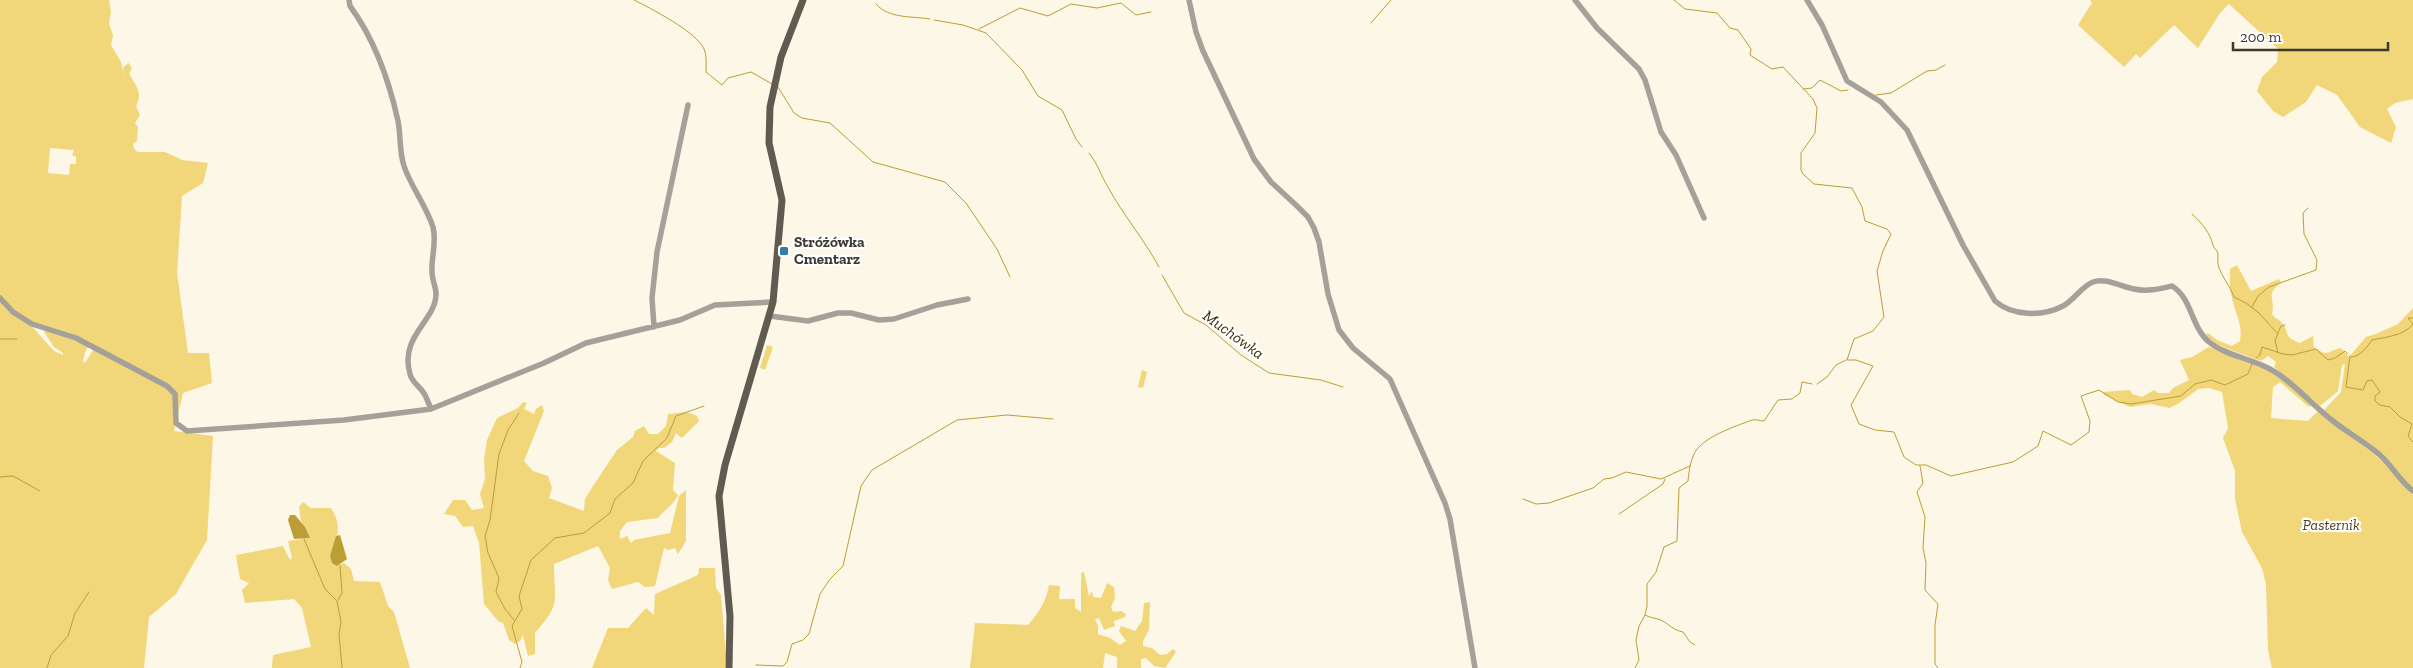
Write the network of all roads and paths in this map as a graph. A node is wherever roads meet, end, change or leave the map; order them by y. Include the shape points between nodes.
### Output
1 (349, 0) edge
2 (804, 0) edge
3 (1189, 0) edge
4 (1575, 0) edge
5 (1807, 0) edge
6 (688, 105) dead end
7 (1704, 218) dead end
8 (0, 298) edge
9 (968, 299) dead end
10 (773, 302) junction
11 (770, 316) junction
12 (654, 326) junction
13 (431, 409) junction
14 (2413, 491) edge
15 (729, 668) edge
16 (1475, 668) edge

1 - 13 street via 372,40 381,64 397,119 404,168 426,210 435,240 432,274 435,304 413,338 408,356 410,374
2 - 10 main road via 790,32 774,85 768,124 782,200
3 - 16 street via 1196,32 1254,159 1270,182 1308,217 1314,228 1339,330 1353,348 1390,379 1445,503
4 - 7 street via 1597,28 1639,69 1661,132 1676,155
5 - 14 street via 1822,25 1847,82 1880,102 1907,130 1963,245 2001,306 2022,313 2048,311 2063,306 2092,282 2104,281 2134,290 2172,286 2182,295 2200,333 2208,341 2263,364 2282,377 2381,456
6 - 12 street via 657,252 652,298
8 - 13 street via 32,324 76,338 167,386 175,394 176,423 187,431 344,420
9 - 11 street via 894,319 879,320 851,313 808,321
10 - 11 main road
10 - 12 street via 715,305 680,320
11 - 15 main road via 721,479 720,514 730,623
12 - 13 street via 586,343

